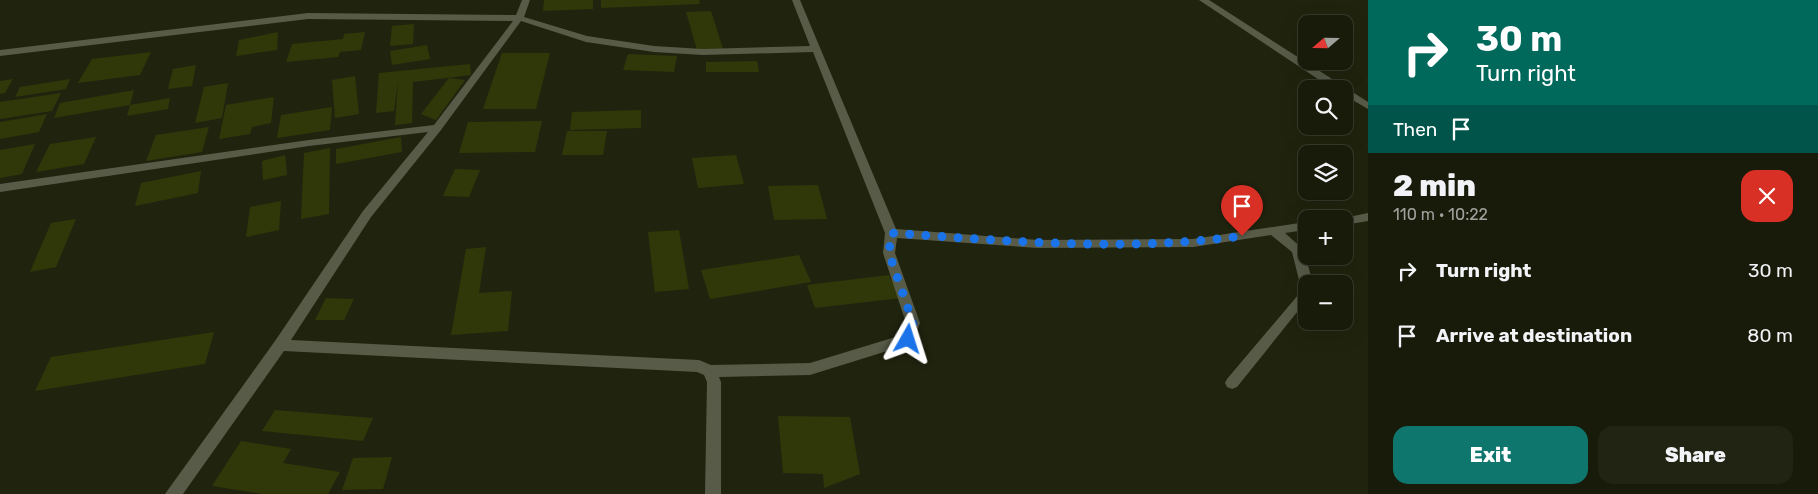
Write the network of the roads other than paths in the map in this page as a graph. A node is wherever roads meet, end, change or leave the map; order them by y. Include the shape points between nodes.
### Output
1 (526, 0) edge
2 (796, 0) edge
3 (1203, 0) edge
4 (520, 18) junction
5 (816, 49) junction
6 (0, 53) edge
7 (1326, 80) edge
8 (1353, 97) edge
9 (1368, 106) edge
10 (437, 128) junction
11 (0, 188) edge
12 (1368, 218) edge
13 (1353, 220) edge
14 (1298, 227) edge
15 (1274, 231) junction
16 (891, 233) junction
17 (1305, 275) edge
18 (1298, 302) edge
19 (280, 345) junction
20 (710, 370) junction
21 (1232, 383) dead end
22 (173, 494) edge
23 (713, 494) edge

1 - 4 street
2 - 5 street
3 - 7 street
4 - 5 street via 586,39 654,49 704,52
4 - 6 street via 308,16
4 - 10 street
5 - 16 street
8 - 9 street
10 - 11 street via 309,143
10 - 19 street via 367,214
12 - 13 street
14 - 15 street
15 - 16 street via 1194,243 1038,244
15 - 17 street via 1298,250
16 - 20 street via 889,253 913,323 908,339 810,369
18 - 21 street
19 - 20 street via 700,366
19 - 22 street
20 - 23 street via 714,382

